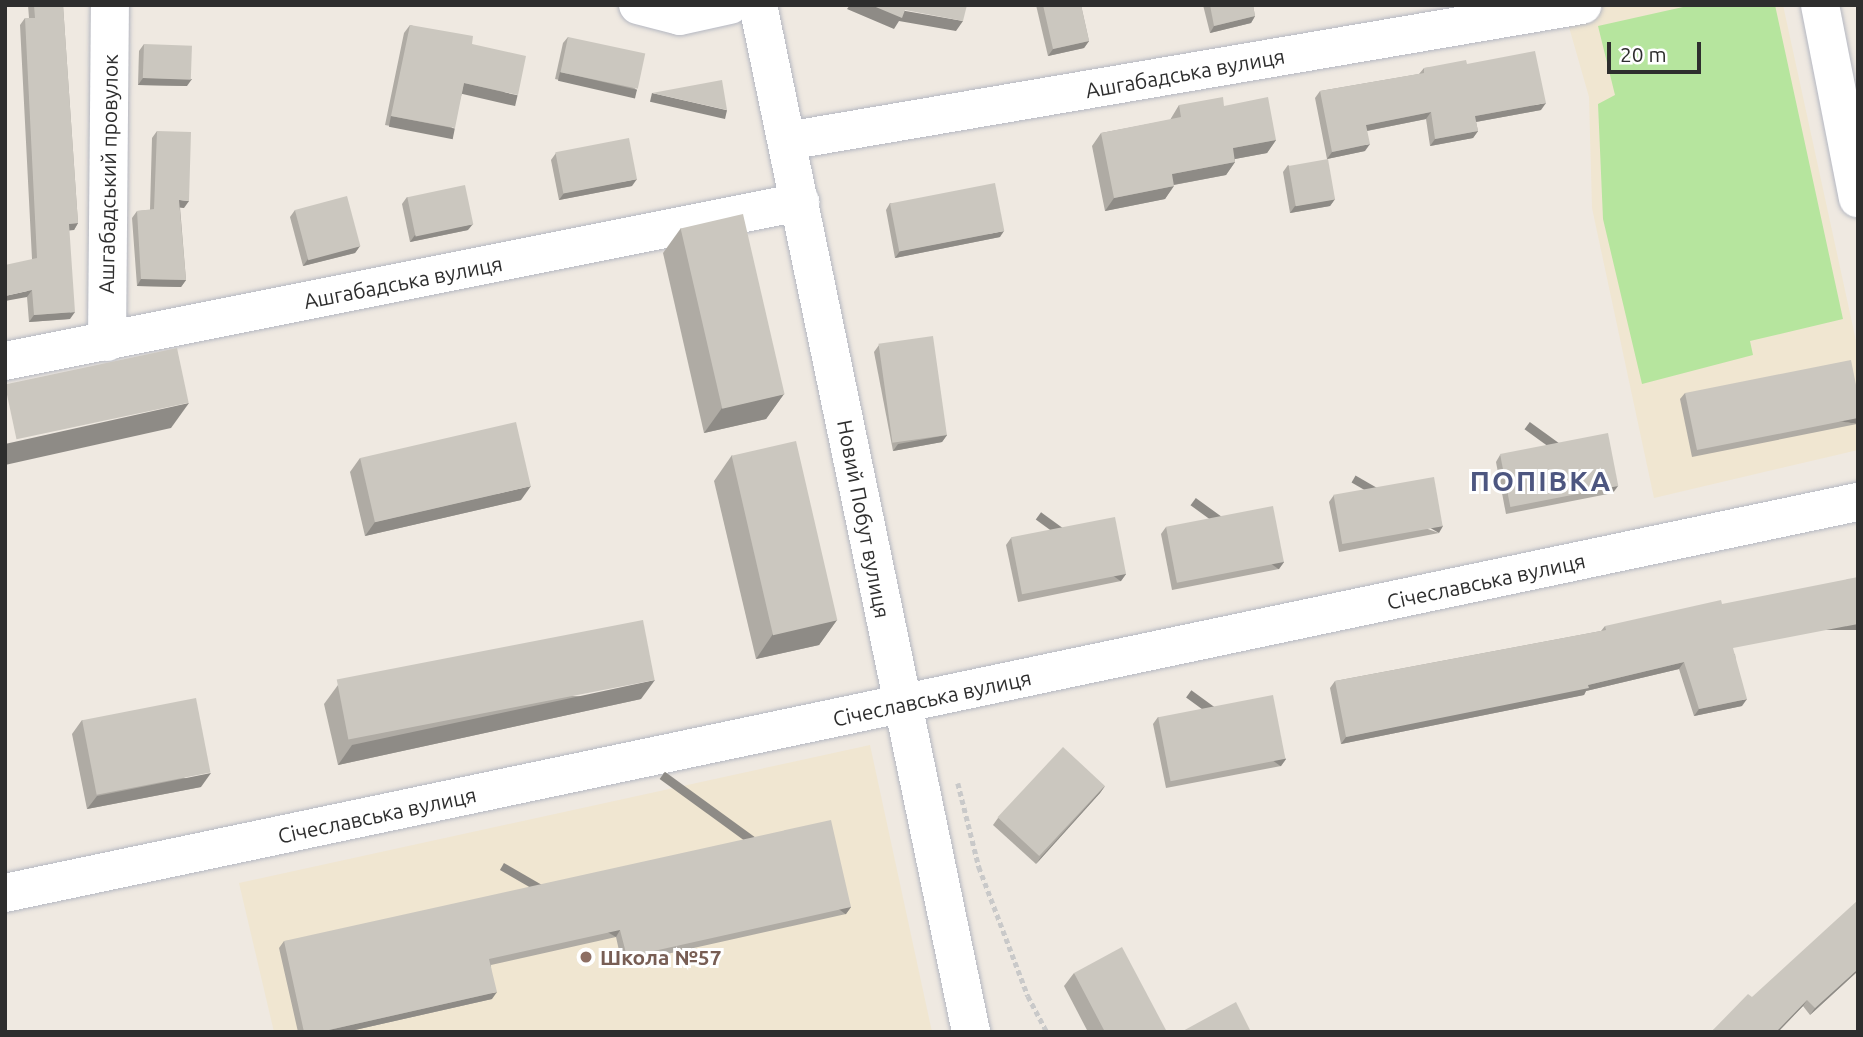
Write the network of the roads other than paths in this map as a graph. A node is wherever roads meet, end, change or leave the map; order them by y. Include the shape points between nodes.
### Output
1 (110, 5) edge
2 (638, 5) edge
3 (730, 5) edge
4 (758, 5) edge
5 (1583, 5) edge
6 (1820, 5) edge
7 (788, 141) junction
8 (1858, 198) edge
9 (800, 202) junction
10 (107, 342) junction
11 (5, 361) edge
12 (1858, 502) edge
13 (902, 705) junction
14 (5, 893) edge
15 (971, 1032) edge

1 - 10 street, Ашгабадський провулок
2 - 3 street via 680,16
4 - 7 street, Новий Побут вулиця
5 - 7 street, Ашгабадська вулиця
6 - 8 street
7 - 9 street, Новий Побут вулиця
9 - 10 street, Ашгабадська вулиця
9 - 13 street, Новий Побут вулиця
10 - 11 street, Ашгабадська вулиця
12 - 13 street, Січеславська вулиця
13 - 14 street, Січеславська вулиця
13 - 15 street, Новий Побут вулиця

